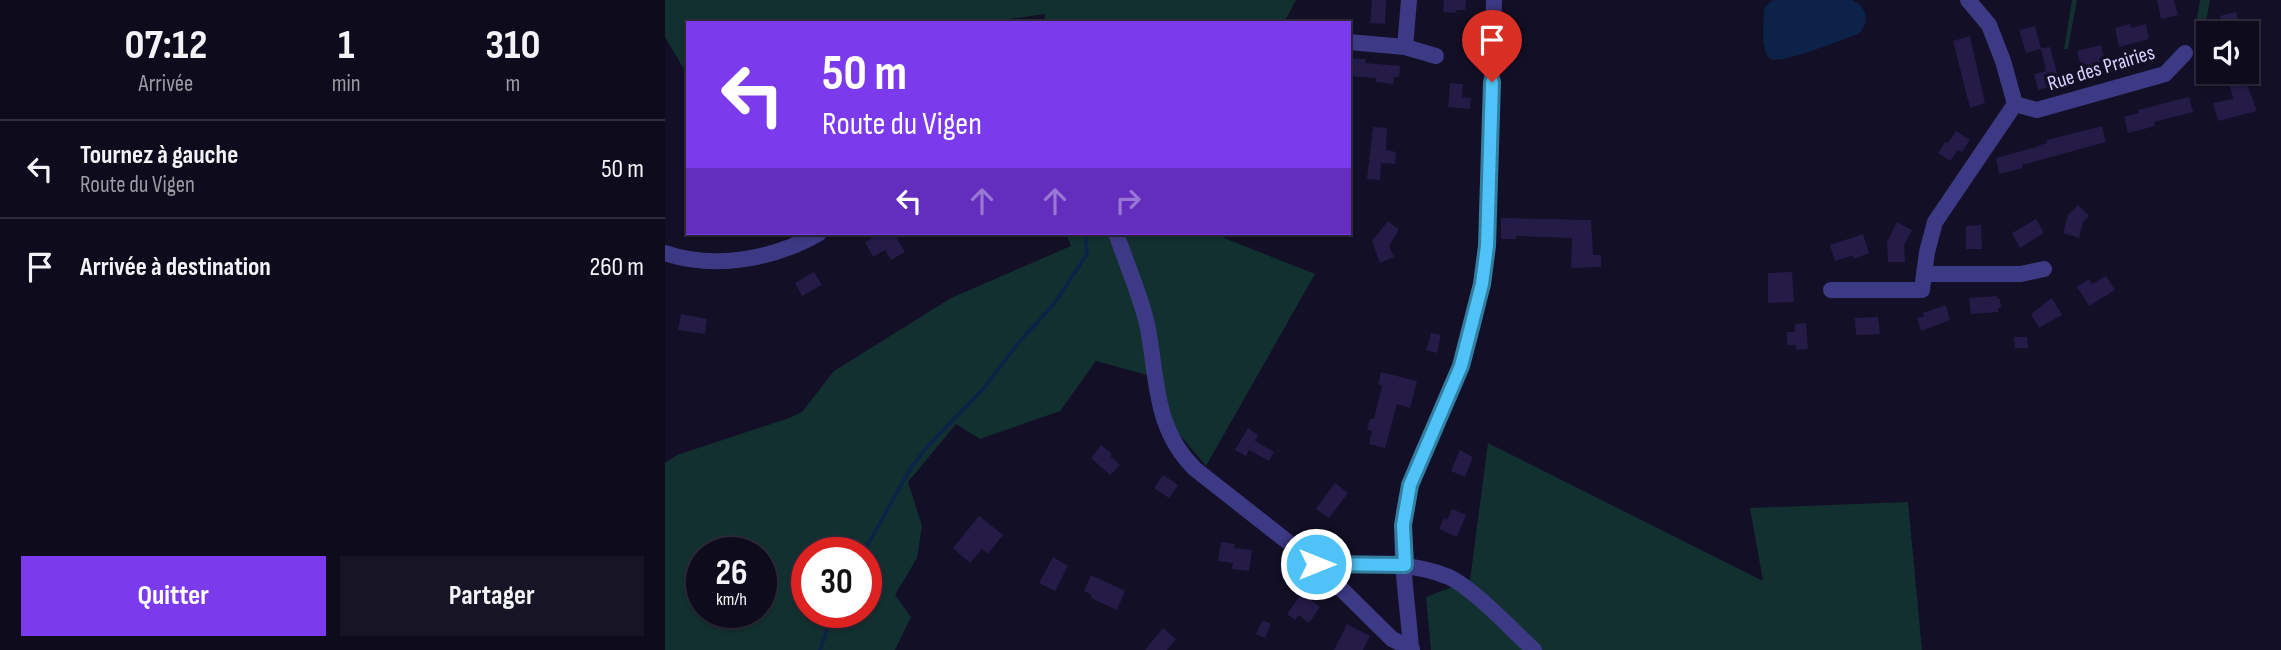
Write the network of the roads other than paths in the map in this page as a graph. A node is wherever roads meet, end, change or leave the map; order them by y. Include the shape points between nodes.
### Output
1 (1409, 0) edge
2 (1494, 0) edge
3 (1968, 0) edge
4 (1351, 42) edge
5 (1405, 47) junction
6 (2185, 53) dead end
7 (1436, 55) dead end
8 (2015, 104) junction
9 (815, 235) edge
10 (1116, 235) edge
11 (665, 253) edge
12 (2044, 269) dead end
13 (1924, 274) junction
14 (1832, 290) dead end
15 (1316, 564) junction
16 (1405, 565) junction
17 (1412, 649) edge
18 (1534, 650) edge

1 - 5 street
2 - 16 street via 1483,276 1461,366 1410,485 1403,525
3 - 8 street via 1989,25
4 - 5 street
5 - 7 street
6 - 8 street, Rue des Prairies via 2165,74 2037,110
8 - 13 street via 1935,222
9 - 11 street via 769,255 729,260 683,259
10 - 15 street via 1146,322 1160,407 1181,454
12 - 13 street via 2021,274
13 - 14 street via 1922,290
15 - 16 street
15 - 17 street via 1392,639
16 - 17 street
16 - 18 street via 1467,588

